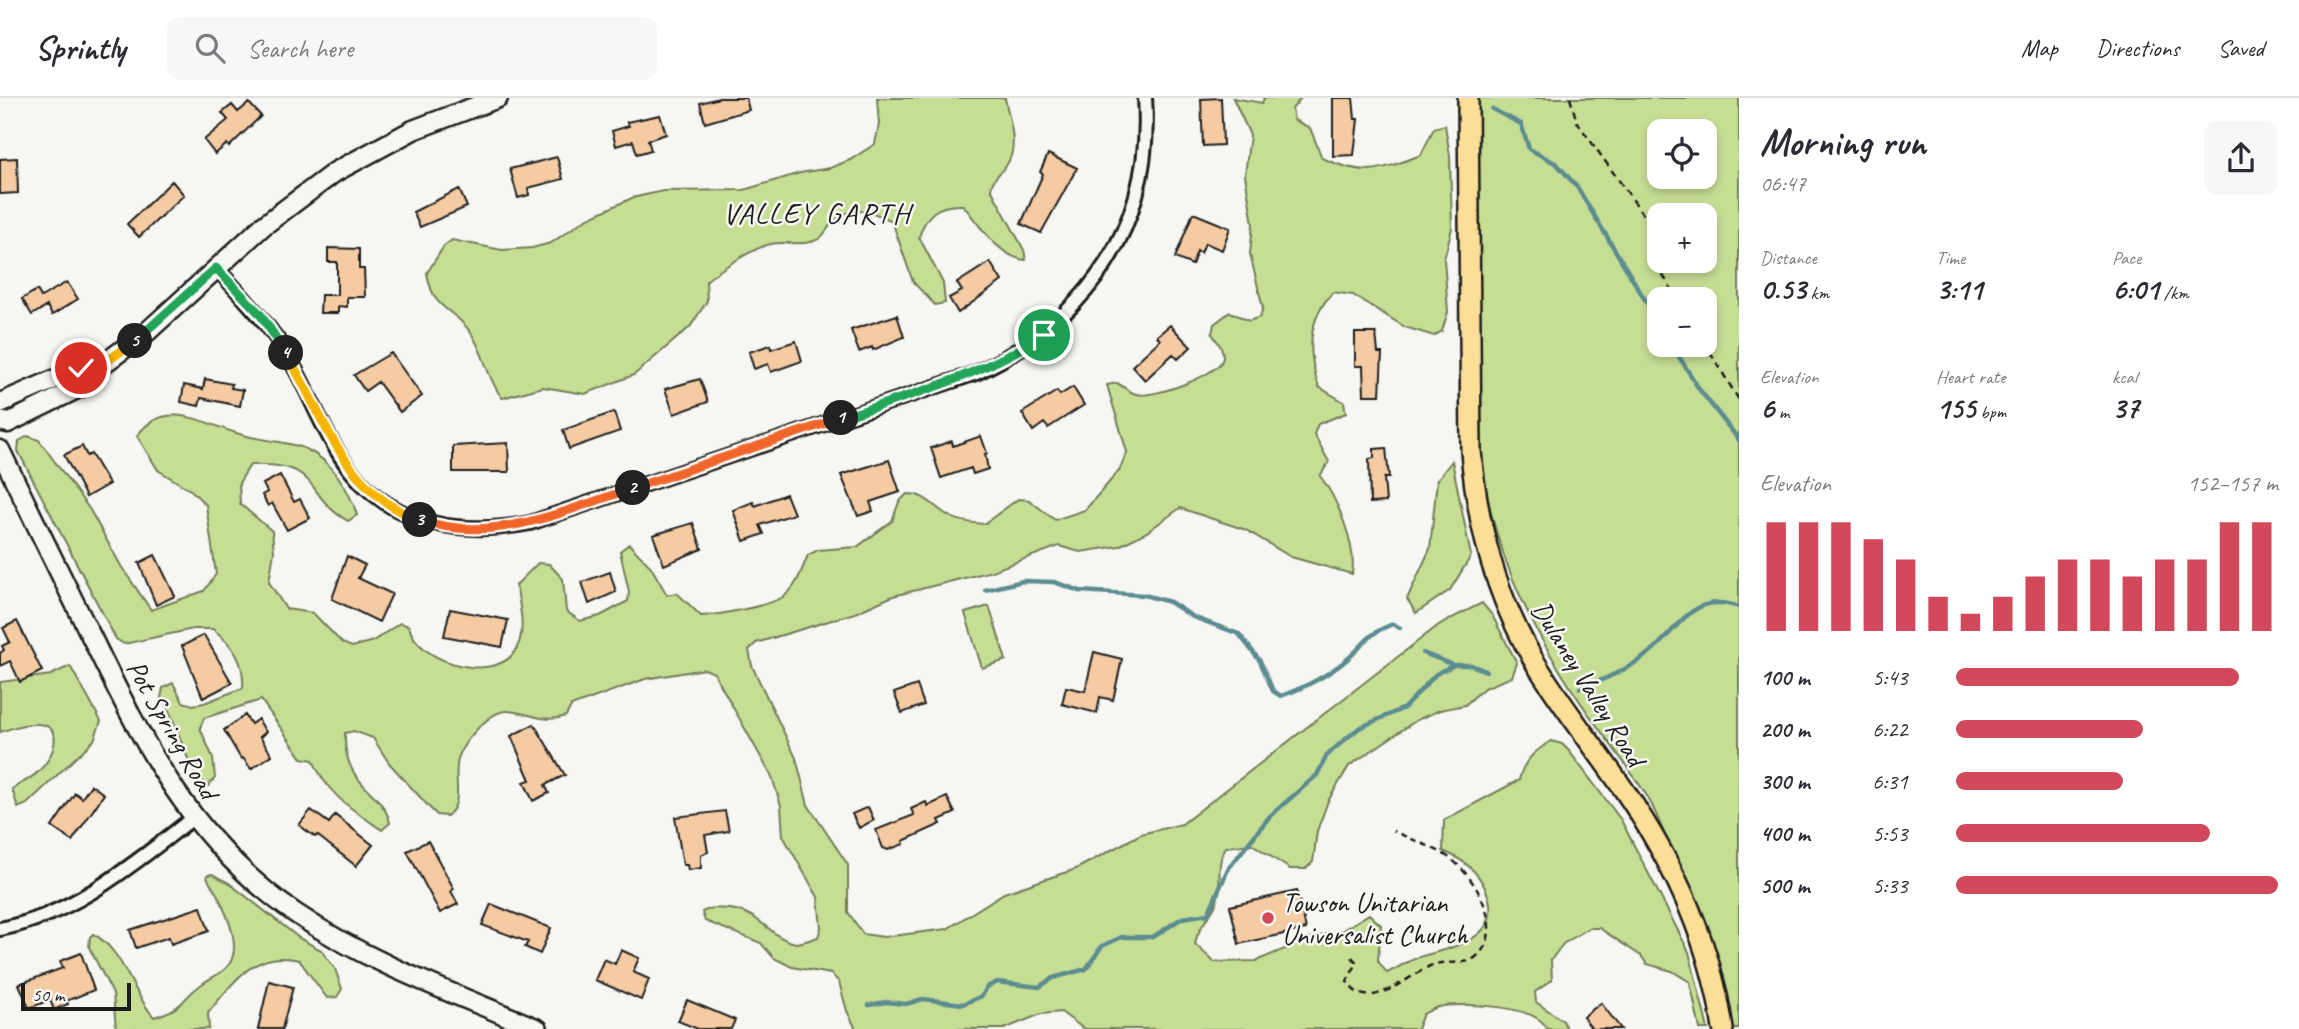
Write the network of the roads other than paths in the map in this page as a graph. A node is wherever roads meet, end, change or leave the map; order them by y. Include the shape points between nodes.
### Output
1 (498, 98) edge
2 (1145, 98) edge
3 (1468, 98) edge
4 (216, 268) junction
5 (95, 370) junction
6 (0, 403) edge
7 (0, 421) edge
8 (0, 450) edge
9 (194, 818) junction
10 (0, 929) edge
11 (538, 1029) edge
12 (1723, 1029) edge

1 - 4 street via 439,119 363,155 298,198
2 - 4 street via 1145,157 1138,195 1122,235 1100,273 1044,335 976,373 530,523 502,528 437,526 386,503 351,471 281,344 260,314
3 - 12 main road, Dulaney Valley Road via 1471,451 1483,537 1495,576 1532,657 1657,841 1679,885 1706,953
4 - 5 street via 147,332
5 - 6 street via 81,368
5 - 7 street via 83,386 44,408 8,423
8 - 9 street, Pot Spring Road via 135,726
9 - 10 street via 96,891 49,914
9 - 11 street, Pot Spring Road via 250,877 316,926 367,955

